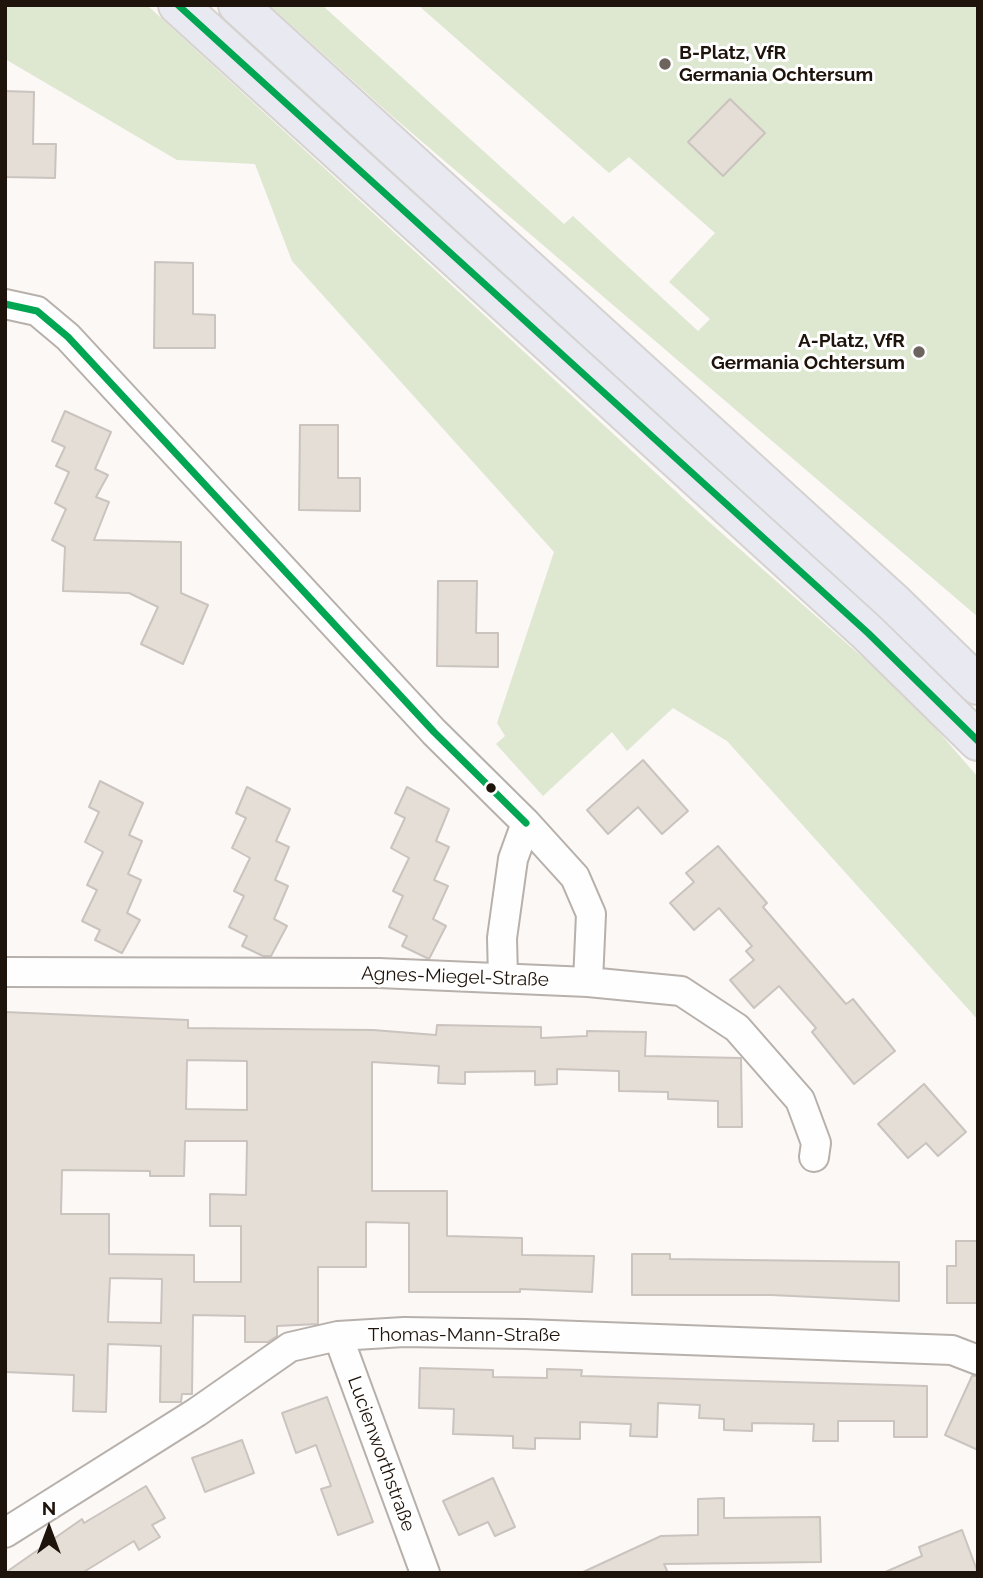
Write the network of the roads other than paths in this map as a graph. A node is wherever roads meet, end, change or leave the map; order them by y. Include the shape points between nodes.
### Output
1 (178, 5) edge
2 (238, 5) edge
3 (5, 304) edge
4 (894, 603) junction
5 (978, 662) edge
6 (978, 685) edge
7 (978, 741) edge
8 (526, 823) junction
9 (5, 972) edge
10 (503, 978) junction
11 (589, 982) junction
12 (814, 1157) dead end
13 (338, 1336) junction
14 (978, 1360) edge
15 (5, 1533) edge
16 (425, 1573) edge

1 - 7 highway via 868,633
2 - 4 highway
3 - 8 street via 37,312 68,337 434,732
4 - 5 highway
4 - 6 highway
8 - 10 street via 513,859 502,938
8 - 11 street via 575,877 591,914
9 - 10 street, Agnes-Miegel-Straße
10 - 11 street, Agnes-Miegel-Straße
11 - 12 street, Agnes-Miegel-Straße via 681,991 737,1028 800,1100 816,1143
13 - 14 street, Thomas-Mann-Straße via 404,1332 608,1337 952,1350
13 - 15 street, Thomas-Mann-Straße via 290,1347 197,1412
13 - 16 street, Lucienworthstraße

